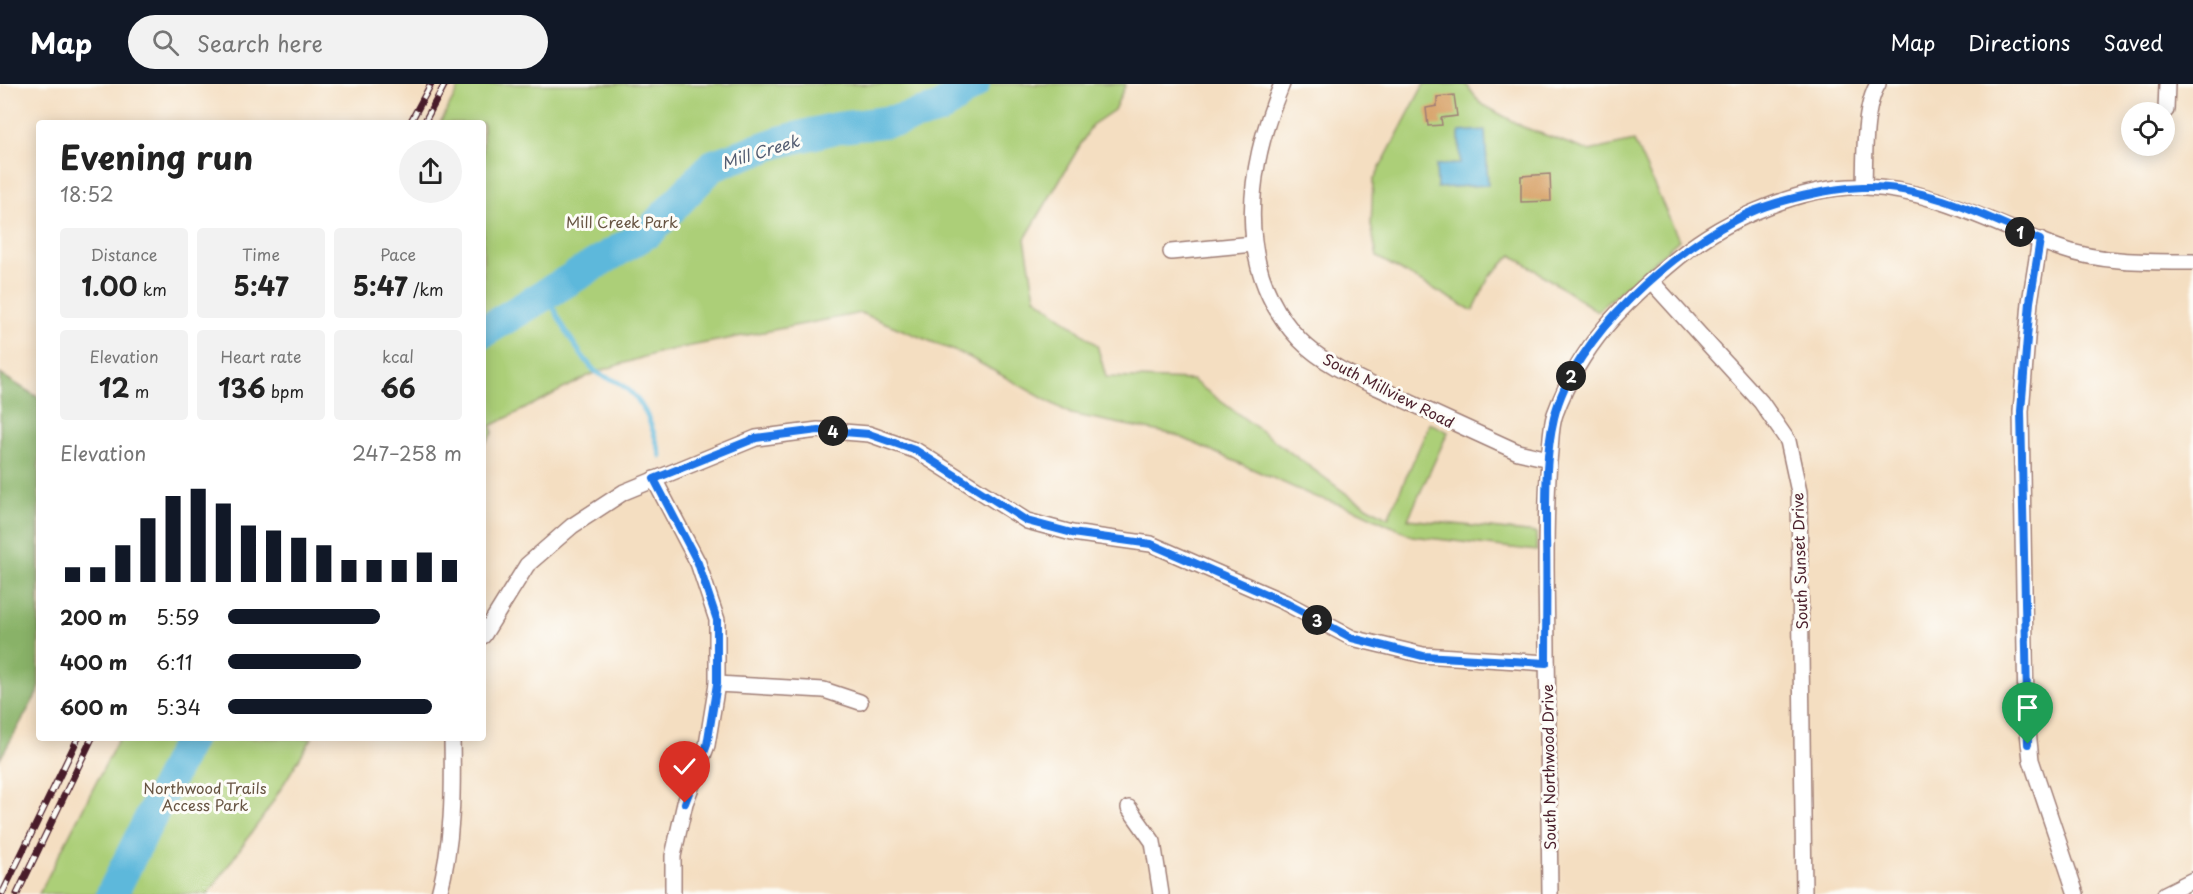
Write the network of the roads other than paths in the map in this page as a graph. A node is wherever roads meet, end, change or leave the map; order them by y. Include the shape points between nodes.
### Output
1 (1282, 84) edge
2 (1878, 84) edge
3 (2167, 84) edge
4 (2166, 102) edge
5 (1864, 187) junction
6 (2040, 240) junction
7 (1253, 244) junction
8 (1171, 252) dead end
9 (2193, 262) edge
10 (1651, 280) junction
11 (1549, 459) junction
12 (654, 479) junction
13 (486, 631) edge
14 (1546, 663) junction
15 (717, 684) junction
16 (860, 702) dead end
17 (452, 741) edge
18 (1129, 808) dead end
19 (2193, 880) edge
20 (439, 894) edge
21 (673, 894) edge
22 (1161, 894) edge
23 (1550, 894) edge
24 (1804, 894) edge
25 (2076, 894) edge
26 (2165, 894) edge

1 - 7 street, South Millview Road via 1266,120 1255,165
2 - 5 street via 1873,92 1866,138
3 - 4 street
5 - 6 street, South Northwood Drive via 1916,193 1946,202
5 - 10 street, South Northwood Drive via 1819,192 1750,212 1695,244
6 - 9 street, South Northwood Drive via 2062,249 2128,261
6 - 25 street via 2030,302 2021,411 2026,712 2031,760
7 - 8 street
7 - 11 street, South Millview Road via 1277,312 1301,341 1331,363 1518,452
10 - 11 street, South Northwood Drive via 1600,330 1573,372 1554,418
10 - 24 street, South Sunset Drive via 1761,402 1788,441 1799,492
11 - 14 street, South Northwood Drive
12 - 13 street via 624,492 572,526 527,565
12 - 14 street via 756,438 818,430 869,434 917,451 1027,521 1072,533 1151,544 1284,602 1352,638 1423,656
12 - 15 street via 698,563 717,620
14 - 23 street, South Northwood Drive
15 - 16 street via 824,690
15 - 21 street via 707,745 685,803 673,856
17 - 20 street via 448,861
18 - 22 street via 1153,842
19 - 26 street

